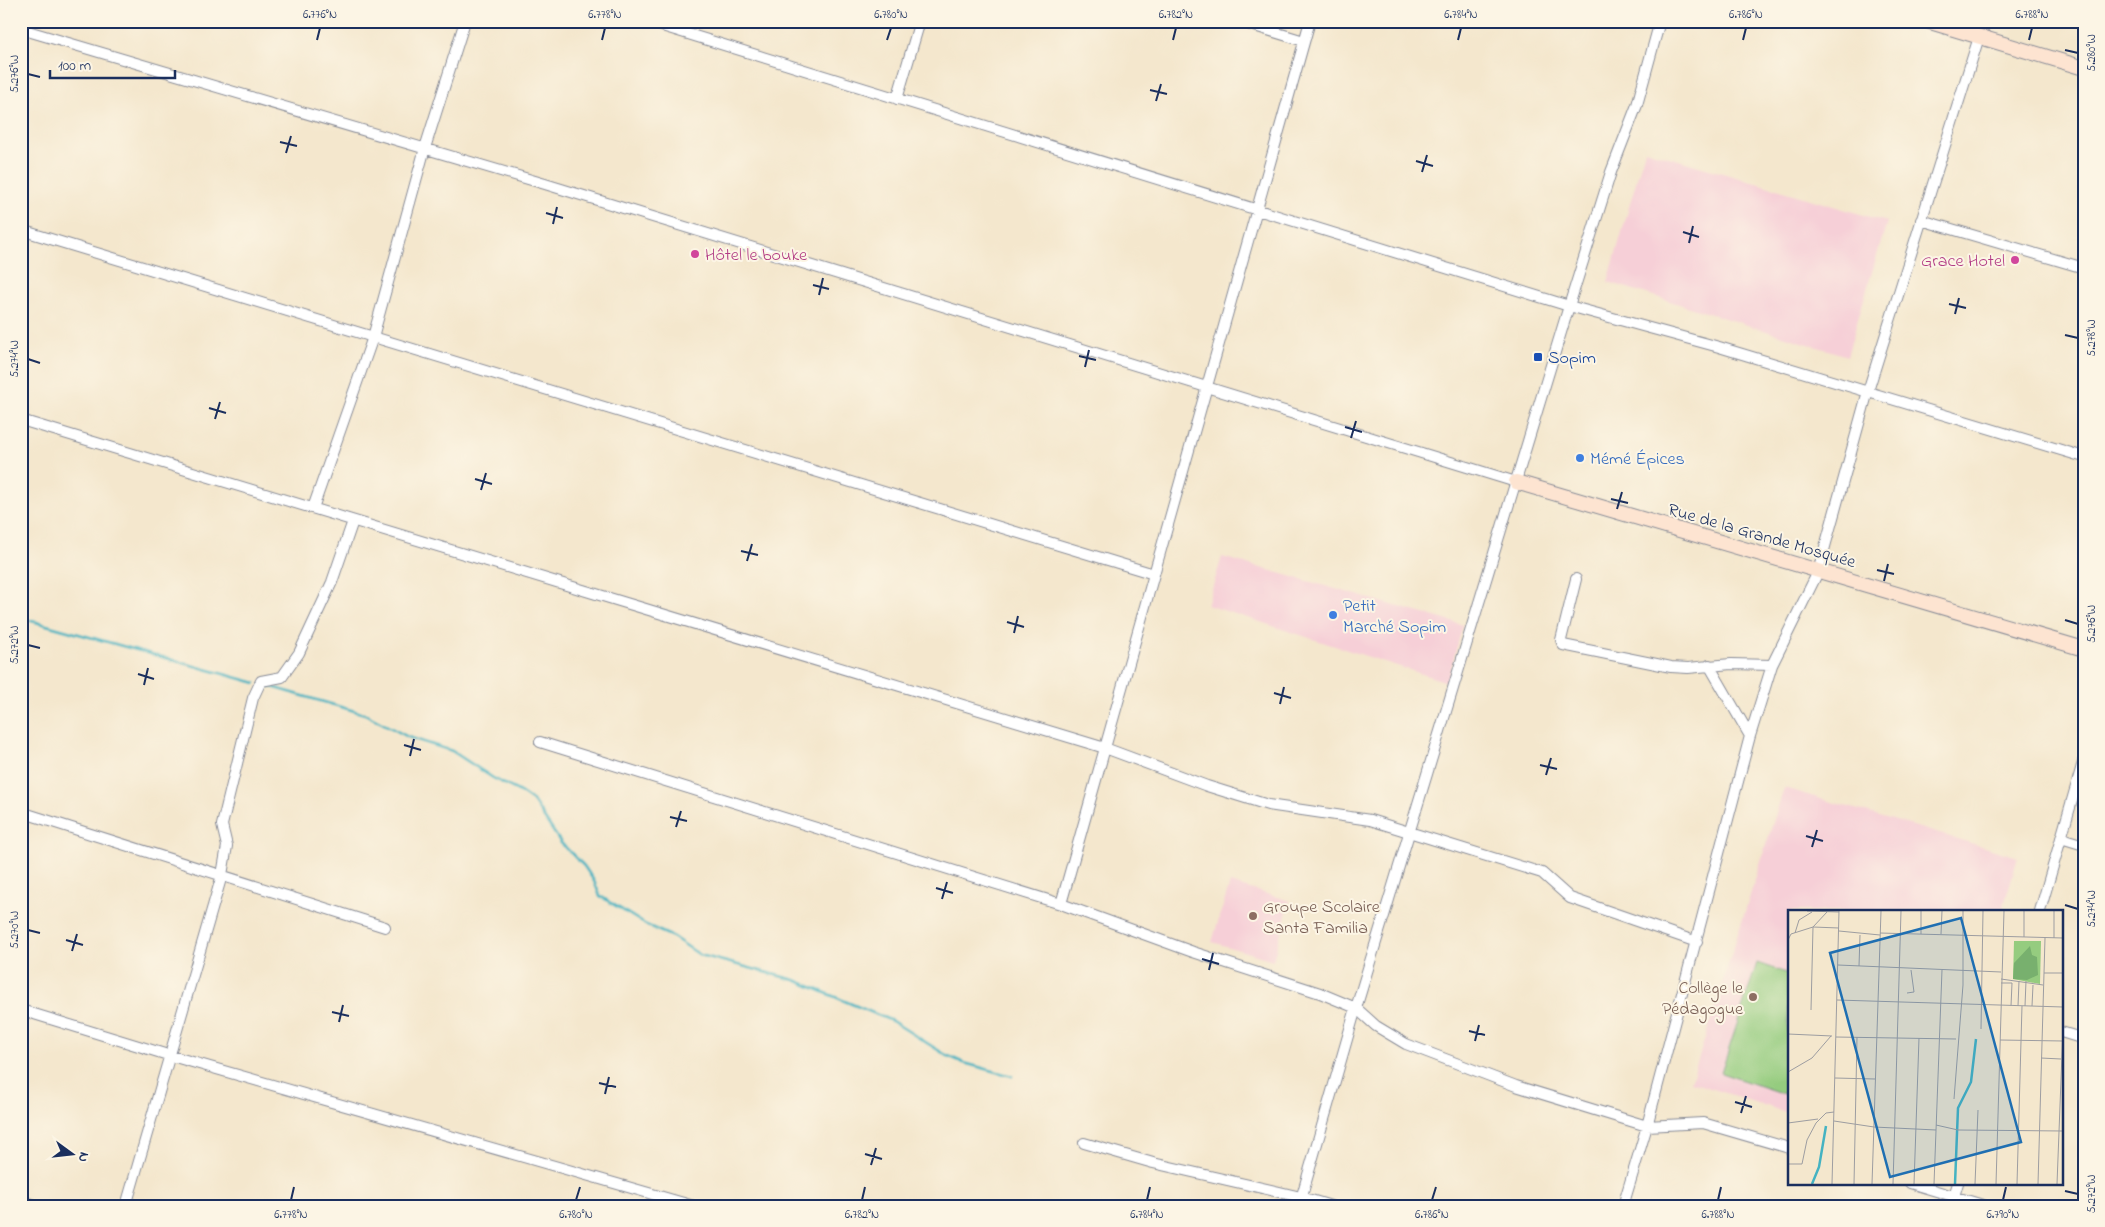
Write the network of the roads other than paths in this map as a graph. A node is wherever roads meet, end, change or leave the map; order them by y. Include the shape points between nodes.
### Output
1 (465, 21) edge
2 (646, 21) edge
3 (920, 21) edge
4 (1238, 21) edge
5 (1310, 21) edge
6 (1660, 21) edge
7 (1927, 21) edge
8 (21, 29) edge
9 (1979, 37) junction
10 (1304, 40) junction
11 (2084, 68) edge
12 (897, 98) junction
13 (425, 148) junction
14 (1257, 210) junction
15 (1921, 220) junction
16 (21, 230) edge
17 (2084, 268) edge
18 (1569, 306) junction
19 (373, 337) junction
20 (1206, 387) junction
21 (1868, 391) junction
22 (21, 420) edge
23 (2084, 457) edge
24 (1516, 482) junction
25 (313, 508) junction
26 (353, 521) junction
27 (1818, 572) junction
28 (1154, 574) junction
29 (1576, 579) dead end
30 (2084, 648) edge
31 (1710, 665) junction
32 (1772, 665) junction
33 (1750, 736) junction
34 (540, 742) dead end
35 (1105, 748) junction
36 (2084, 759) edge
37 (21, 812) edge
38 (1411, 832) junction
39 (2061, 838) junction
40 (2084, 845) edge
41 (222, 875) junction
42 (1061, 904) junction
43 (2040, 910) edge
44 (385, 927) dead end
45 (1697, 942) junction
46 (1356, 1008) junction
47 (21, 1010) edge
48 (2062, 1032) edge
49 (2084, 1039) edge
50 (168, 1055) junction
51 (1647, 1126) junction
52 (1084, 1143) dead end
53 (1788, 1148) edge
54 (1912, 1184) edge
55 (1958, 1184) edge
56 (21, 1201) edge
57 (1300, 1201) edge
58 (1952, 1201) edge
59 (39, 1206) edge
60 (126, 1206) edge
61 (694, 1206) edge
62 (1331, 1206) edge
63 (1623, 1206) edge
64 (1986, 1206) edge

1 - 13 street
2 - 12 street
3 - 12 street
4 - 10 street
5 - 10 street
6 - 18 street via 1637,105 1611,172
7 - 9 street
8 - 13 street
9 - 11 street
9 - 15 street
10 - 14 street
12 - 14 street
13 - 19 street
13 - 20 street
14 - 18 street
14 - 20 street
15 - 17 street
15 - 21 street
16 - 19 street
18 - 21 street
18 - 24 street
19 - 25 street
19 - 28 street
20 - 24 street
20 - 28 street
21 - 23 street
21 - 27 street
22 - 25 street
24 - 27 street, Rue de la Grande Mosquée
24 - 38 street
25 - 26 street
26 - 35 street
26 - 41 street via 332,582 300,653 282,677 261,681 253,698 222,825 227,846
27 - 30 street, Rue de la Grande Mosquée
27 - 32 street
28 - 35 street
29 - 31 street via 1561,640 1563,645 1671,667
31 - 32 street
31 - 33 street
32 - 33 street
33 - 45 street
34 - 42 street
35 - 38 street via 1268,805 1370,820
35 - 42 street
36 - 39 street
37 - 41 street
38 - 45 street via 1542,873 1570,898
38 - 46 street
39 - 40 street
39 - 43 street
41 - 44 street
41 - 50 street
42 - 46 street
45 - 51 street
46 - 51 street via 1376,1026 1406,1044 1516,1086
46 - 57 street
47 - 50 street
48 - 49 street
50 - 60 street
50 - 61 street
51 - 53 street via 1703,1123
51 - 63 street
52 - 57 street
54 - 58 street
55 - 58 street
56 - 59 street
57 - 62 street
58 - 64 street

